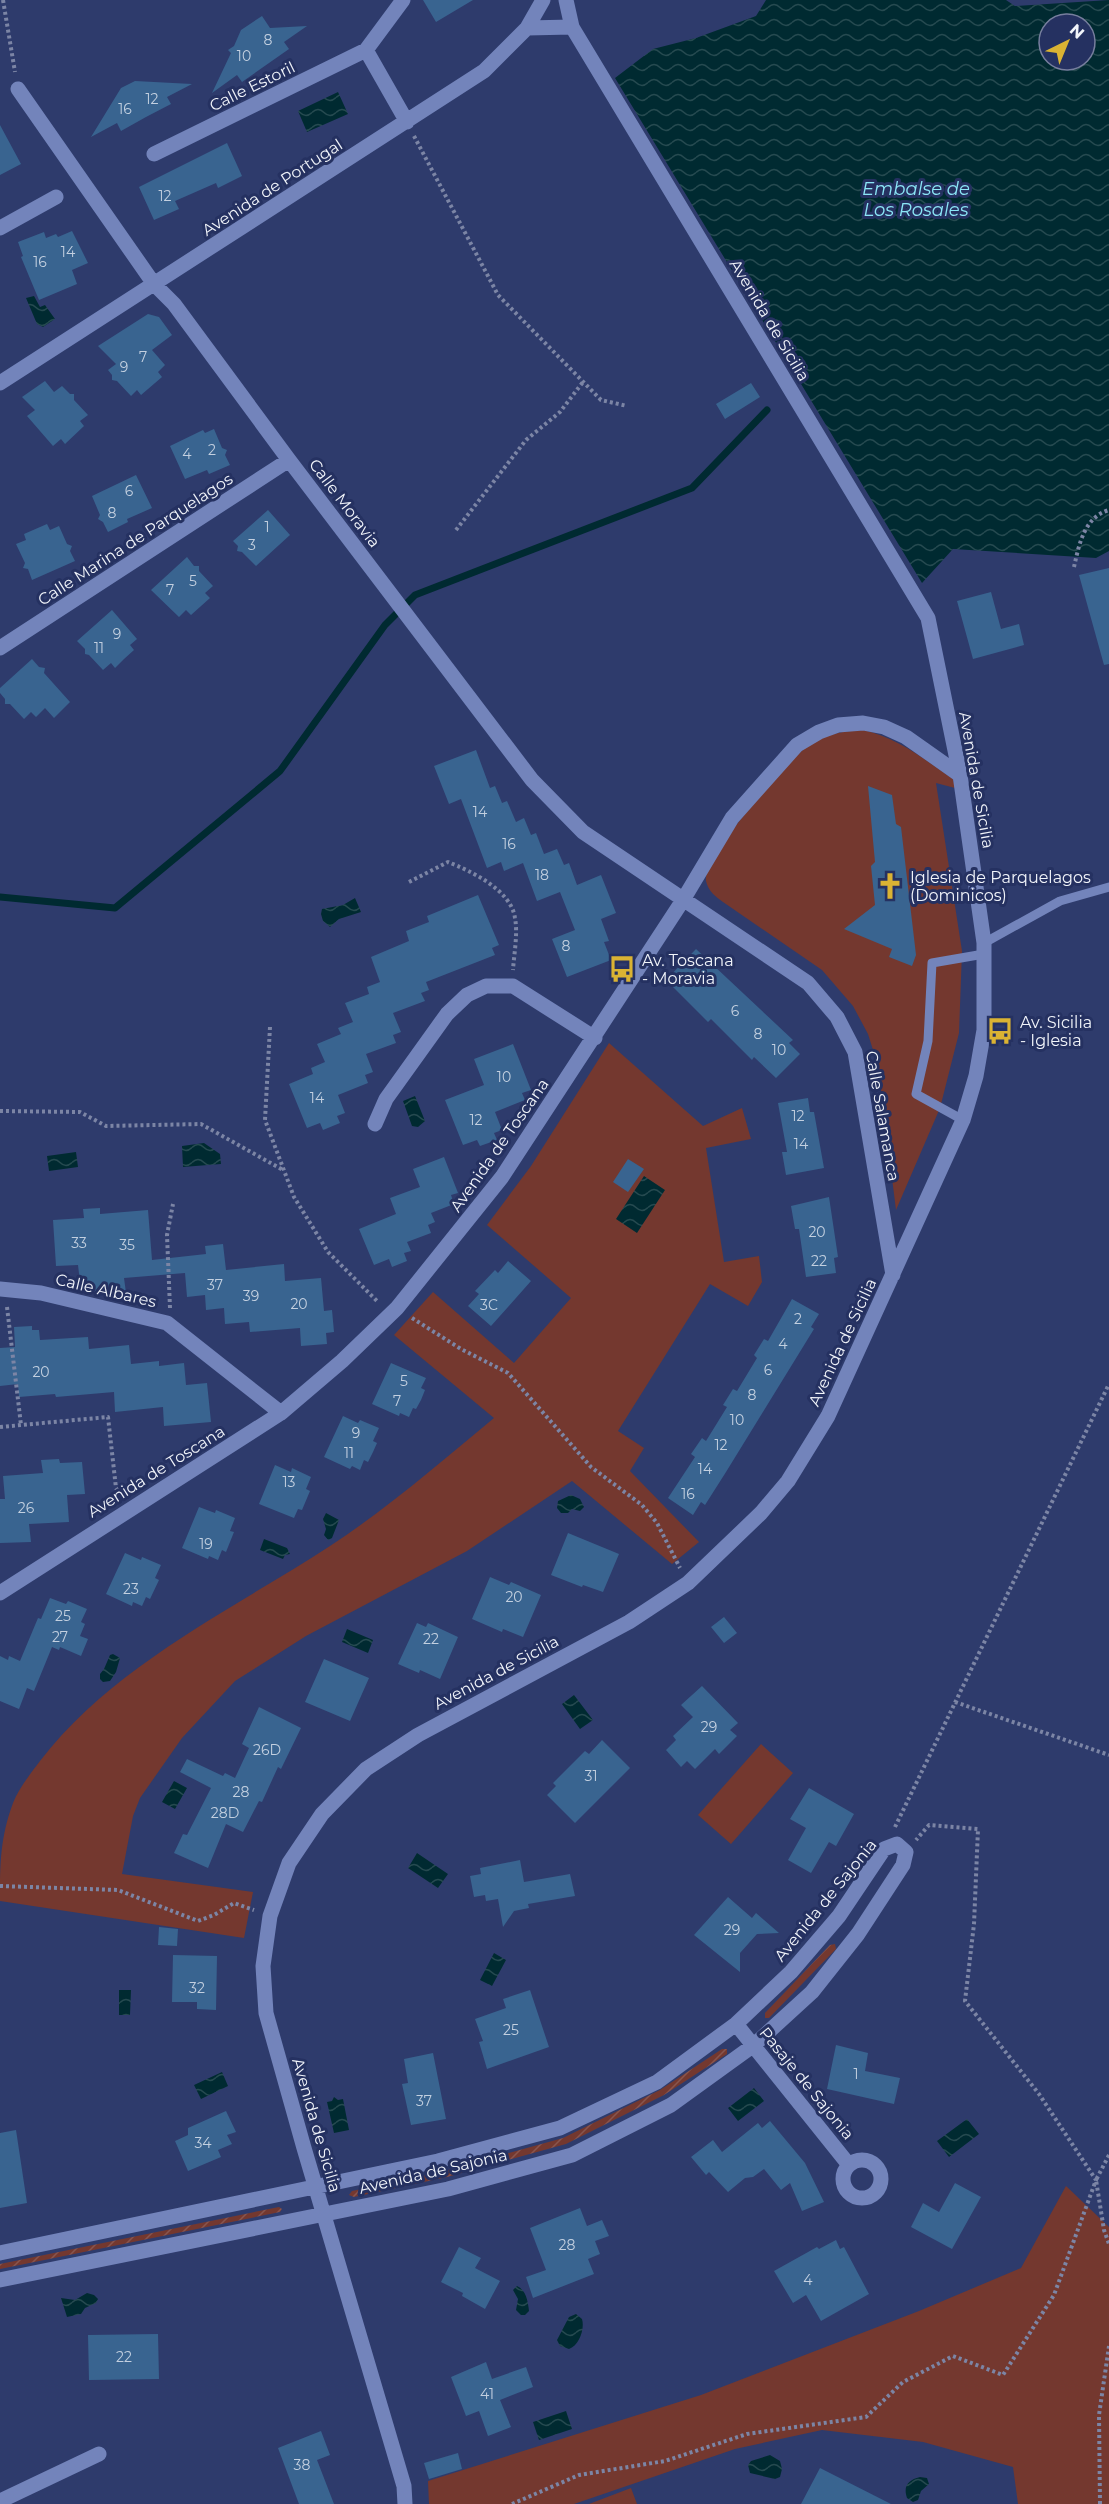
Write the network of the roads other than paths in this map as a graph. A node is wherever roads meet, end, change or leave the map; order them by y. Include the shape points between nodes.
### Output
1 (403, 0) edge
2 (543, 0) edge
3 (566, 0) edge
4 (527, 27) junction
5 (572, 27) junction
6 (366, 50) junction
7 (18, 89) road end
8 (407, 122) junction
9 (154, 154) dead end
10 (56, 197) dead end
11 (0, 228) edge
12 (154, 284) junction
13 (0, 383) edge
14 (289, 460) junction
15 (0, 648) edge
16 (960, 775) junction
17 (1109, 887) edge
18 (683, 900) junction
19 (984, 949) junction
20 (595, 1038) junction
21 (963, 1120) junction
22 (375, 1124) dead end
23 (893, 1275) junction
24 (2, 1289) edge
25 (281, 1413) junction
26 (0, 1593) edge
27 (736, 2024) junction
28 (754, 2044) junction
29 (849, 2165) dead end
30 (315, 2185) junction
31 (324, 2214) junction
32 (0, 2253) edge
33 (0, 2280) edge
34 (99, 2454) dead end
35 (0, 2501) edge
36 (405, 2504) edge

1 - 6 street, Calle Estoril
2 - 4 street, Avenida de Portugal
3 - 5 street, Avenida de Sicilia
4 - 5 street
4 - 8 street, Avenida de Portugal via 484,71
5 - 16 street, Avenida de Sicilia via 928,618
6 - 8 street
6 - 9 street, Calle Estoril
7 - 12 street, Calle Moravia
8 - 12 street, Avenida de Portugal
10 - 11 street
12 - 13 street, Avenida de Portugal
12 - 14 street, Calle Moravia via 174,304
14 - 15 street, Calle Marina de Parquelagos
14 - 18 street, Calle Moravia via 532,780 583,832
16 - 18 street, Avenida de Toscana via 906,737 884,727 838,724 819,732 797,746 732,818
16 - 19 street, Avenida de Sicilia
17 - 19 lane via 1060,901
18 - 20 street, Avenida de Toscana
18 - 23 street, Calle Salamanca via 808,983 837,1017 855,1052
19 - 21 street, Avenida de Sicilia via 984,1030
19 - 21 lane via 932,963 928,1041 916,1094
20 - 22 street via 513,986 486,986 467,995 447,1014 386,1099
20 - 25 street, Avenida de Toscana via 502,1177 397,1308
21 - 23 street, Avenida de Sicilia
23 - 30 street, Avenida de Sicilia via 828,1416 788,1481 761,1513 688,1583 629,1622 418,1735 366,1769 322,1814 289,1863 270,1916 263,1966 266,2013
24 - 25 street, Calle Albares via 41,1293 167,1323
25 - 26 street, Avenida de Toscana
27 - 28 street, Pasaje de Sajonia
27 - 28 street, Avenida de Sajonia via 798,1964 839,1917 884,1849 897,1844 906,1852 903,1865 858,1934 812,1992
27 - 30 street, Avenida de Sajonia via 657,2082 560,2127 438,2161
28 - 29 street, Pasaje de Sajonia
28 - 31 street, Avenida de Sajonia via 671,2105 572,2155 448,2189
30 - 31 street, Avenida de Sicilia
30 - 32 street, Avenida de Sajonia
31 - 33 street, Avenida de Sajonia
31 - 36 street, Avenida de Sicilia via 404,2486
34 - 35 street

